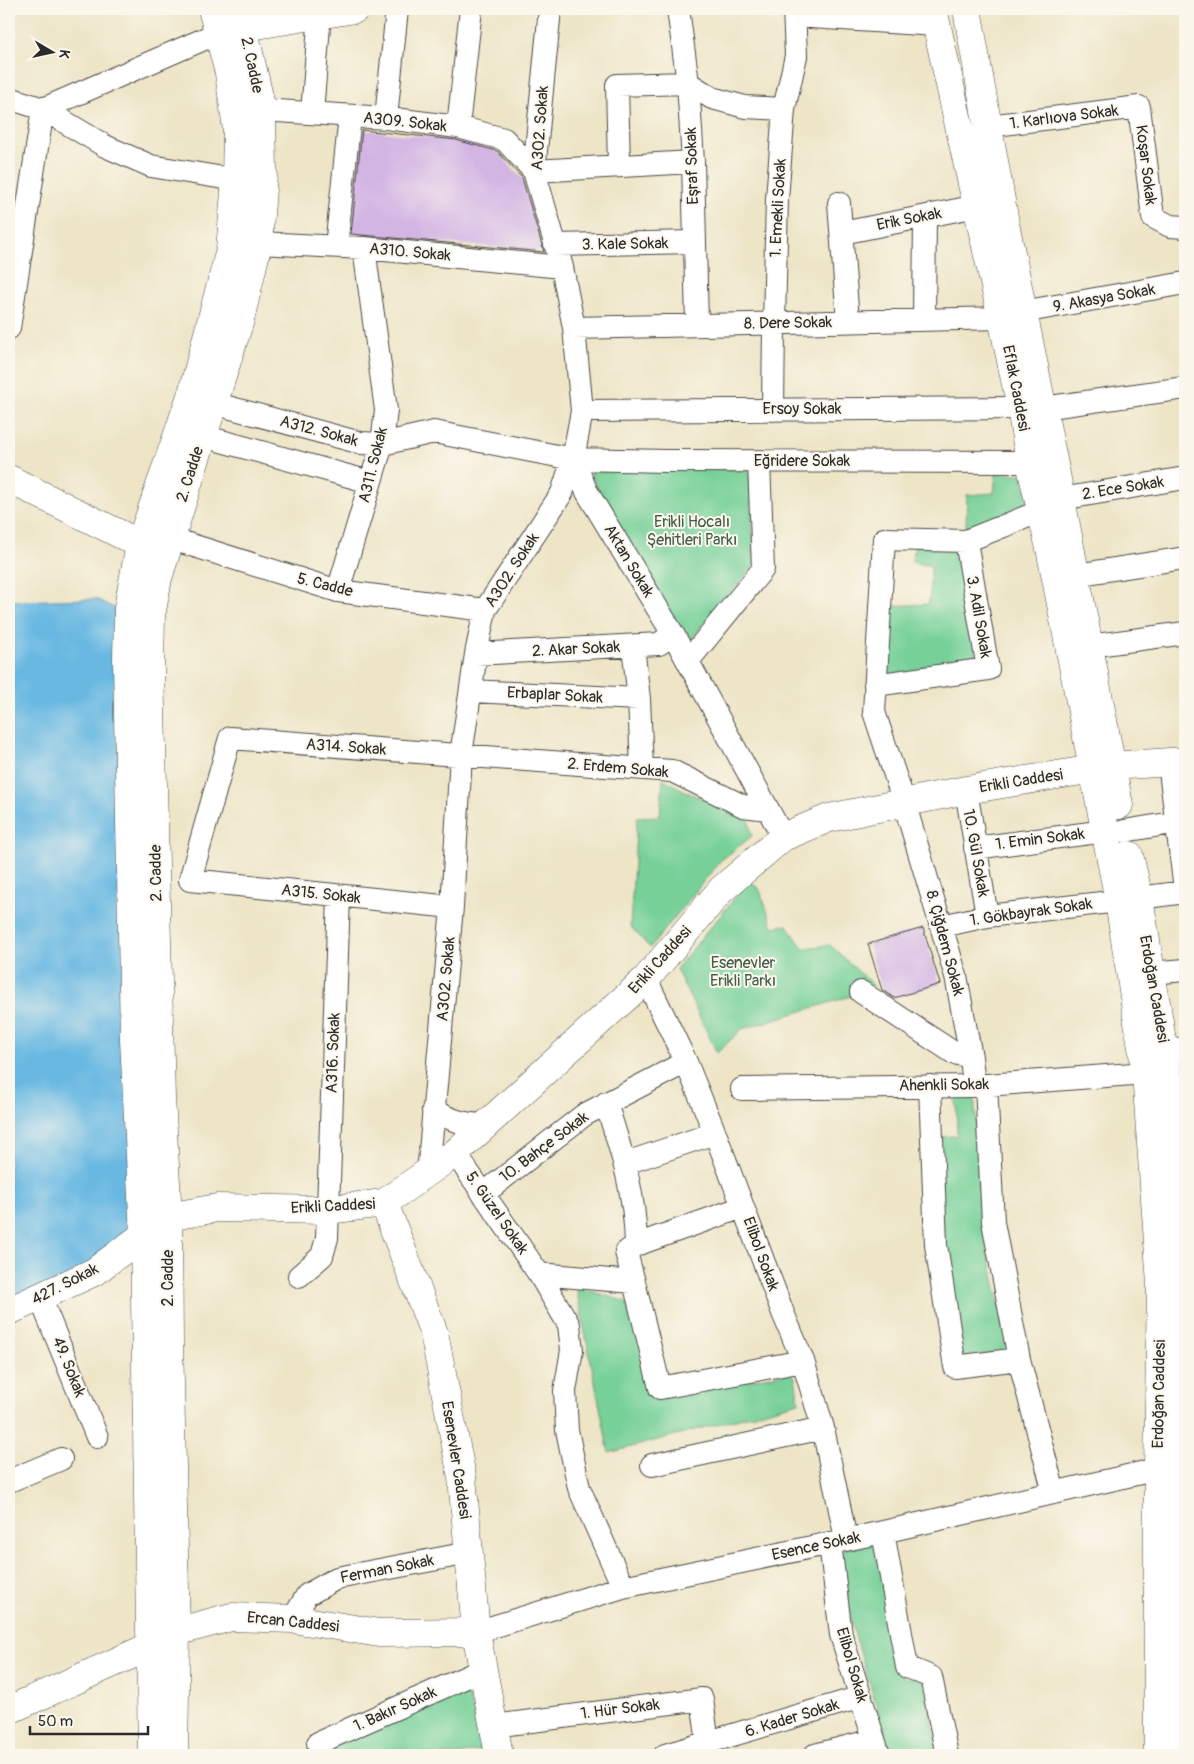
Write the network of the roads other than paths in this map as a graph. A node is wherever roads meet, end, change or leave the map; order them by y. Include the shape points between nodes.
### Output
1 (397, 9) edge
2 (472, 9) edge
3 (550, 9) edge
4 (678, 9) edge
5 (967, 9) edge
6 (342, 10) edge
7 (795, 12) edge
8 (935, 17) edge
9 (241, 18) edge
10 (215, 21) edge
11 (688, 83) junction
12 (9, 98) edge
13 (1139, 107) joint
14 (43, 108) junction
15 (784, 109) junction
16 (262, 110) junction
17 (312, 113) junction
18 (350, 116) junction
19 (386, 118) junction
20 (988, 126) junction
21 (458, 127) junction
22 (693, 162) junction
23 (620, 166) junction
24 (534, 171) junction
25 (236, 180) junction
26 (840, 203) dead end
27 (976, 206) junction
28 (925, 216) junction
29 (1185, 227) edge
30 (842, 233) junction
31 (694, 242) junction
32 (258, 244) junction
33 (555, 245) junction
34 (336, 247) junction
35 (364, 248) junction
36 (562, 266) junction
37 (1185, 283) edge
38 (1012, 315) junction
39 (924, 320) junction
40 (848, 322) junction
41 (774, 323) junction
42 (698, 324) junction
43 (9, 328) edge
44 (574, 328) junction
45 (1185, 388) edge
46 (213, 403) junction
47 (1032, 408) junction
48 (773, 410) junction
49 (582, 411) junction
50 (203, 436) junction
51 (382, 444) junction
52 (573, 459) junction
53 (759, 461) junction
54 (1030, 462) junction
55 (1185, 478) edge
56 (9, 479) edge
57 (370, 482) junction
58 (1051, 505) junction
59 (169, 538) junction
60 (966, 540) junction
61 (140, 544) junction
62 (1185, 558) edge
63 (1076, 575) junction
64 (338, 591) junction
65 (485, 610) junction
66 (1185, 633) edge
67 (672, 634) junction
68 (633, 646) junction
69 (1089, 646) junction
70 (476, 654) junction
71 (688, 661) junction
72 (875, 686) junction
73 (471, 691) junction
74 (639, 699) junction
75 (462, 756) junction
76 (1177, 762) edge
77 (1103, 767) junction
78 (642, 769) junction
79 (966, 790) junction
80 (904, 802) junction
81 (768, 809) junction
82 (1180, 821) edge
83 (1115, 831) junction
84 (784, 837) junction
85 (975, 848) junction
86 (190, 880) joint
87 (1185, 890) edge
88 (339, 896) junction
89 (1129, 900) junction
90 (452, 907) junction
91 (987, 916) junction
92 (942, 926) junction
93 (1185, 970) edge
94 (1151, 973) junction
95 (646, 979) junction
96 (861, 992) dead end
97 (1175, 1049) edge
98 (971, 1057) junction
99 (686, 1062) junction
100 (1146, 1073) junction
101 (980, 1085) junction
102 (930, 1086) junction
103 (742, 1089) dead end
104 (1177, 1090) edge
105 (606, 1103) junction
106 (433, 1110) junction
107 (486, 1125) junction
108 (715, 1133) junction
109 (456, 1153) junction
110 (626, 1163) junction
111 (428, 1174) junction
112 (484, 1194) junction
113 (384, 1203) junction
114 (743, 1208) junction
115 (327, 1210) junction
116 (168, 1217) junction
117 (144, 1236) junction
118 (636, 1245) junction
119 (1183, 1269) edge
120 (539, 1274) junction
121 (298, 1276) dead end
122 (634, 1282) junction
123 (40, 1297) junction
124 (9, 1311) edge
125 (1019, 1359) junction
126 (803, 1361) junction
127 (1183, 1414) edge
128 (823, 1428) junction
129 (98, 1437) dead end
130 (62, 1459) dead end
131 (652, 1465) dead end
132 (1158, 1470) junction
133 (9, 1481) edge
134 (1054, 1493) junction
135 (884, 1532) junction
136 (838, 1541) junction
137 (469, 1553) junction
138 (623, 1587) junction
139 (1183, 1598) edge
140 (293, 1619) junction
141 (176, 1632) junction
142 (476, 1632) junction
143 (151, 1646) junction
144 (482, 1670) junction
145 (861, 1697) junction
146 (9, 1710) edge
147 (493, 1726) junction
148 (708, 1744) junction
149 (876, 1748) edge
150 (152, 1755) edge
151 (174, 1755) edge
152 (321, 1755) edge
153 (499, 1755) edge
154 (665, 1755) edge
155 (815, 1755) edge
156 (947, 1755) edge
157 (1158, 1755) edge
158 (1176, 1755) edge

1 - 19 street
2 - 21 street
3 - 24 street, A302. Sokak
4 - 11 street, Eşraf Sokak
5 - 20 main road, Eflak Caddesi
6 - 9 main road
6 - 17 street
7 - 8 street
7 - 15 street, 1. Emekli Sokak via 796,56
8 - 27 main road, Eflak Caddesi
9 - 10 main road
9 - 16 main road, 2. Cadde
10 - 14 street
10 - 25 main road, 2. Cadde via 229,73 237,130
11 - 15 street via 712,98 746,107
11 - 22 street, Eşraf Sokak
11 - 23 street via 617,85
12 - 14 street
13 - 20 street, 1. Karlıova Sokak
13 - 29 street, Koşar Sokak via 1153,217 1170,226
14 - 25 street via 105,146 151,166
14 - 43 street
15 - 41 street, 1. Emekli Sokak via 777,200
16 - 17 street, A309. Sokak
16 - 32 main road, 2. Cadde via 263,174
17 - 18 street, A309. Sokak
18 - 19 street, A309. Sokak
18 - 34 street
19 - 21 street, A309. Sokak
20 - 38 main road, Eflak Caddesi
21 - 24 street, A309. Sokak via 504,140
22 - 23 street
22 - 31 street, Eşraf Sokak
23 - 24 street
24 - 33 street, A302. Sokak
25 - 61 main road, 2. Cadde via 230,250 194,390
26 - 30 street
27 - 28 street, Erik Sokak
27 - 38 main road, Eflak Caddesi
28 - 30 street, Erik Sokak
28 - 39 street
30 - 40 street
31 - 33 street, 3. Kale Sokak
31 - 42 street, Eşraf Sokak
32 - 34 street, A310. Sokak
32 - 46 main road, 2. Cadde via 240,320
33 - 36 street, A302. Sokak
34 - 35 street, A310. Sokak
35 - 36 street, A310. Sokak
35 - 51 street, A311. Sokak via 386,410
36 - 44 street, A302. Sokak
37 - 38 street, 9. Akasya Sokak
38 - 39 street, 8. Dere Sokak
38 - 47 main road, Eflak Caddesi
39 - 40 street, 8. Dere Sokak
40 - 41 street, 8. Dere Sokak
41 - 42 street, 8. Dere Sokak
41 - 48 street, 1. Emekli Sokak
42 - 44 street, 8. Dere Sokak
44 - 49 street, A302. Sokak
45 - 47 street, Ersoy Sokak
46 - 50 main road, 2. Cadde
46 - 51 street, A312. Sokak via 361,443
47 - 48 street, Ersoy Sokak
47 - 54 main road, Eflak Caddesi
47 - 58 main road, Eflak Caddesi
48 - 49 street, Ersoy Sokak
49 - 52 street, A302. Sokak
50 - 57 street
50 - 59 main road, 2. Cadde
51 - 52 street, A312. Sokak via 434,432
51 - 57 street, A311. Sokak
52 - 53 street, Eğridere Sokak
52 - 65 street, A302. Sokak via 562,493
52 - 67 street, Aktan Sokak via 587,492
53 - 54 street, Eğridere Sokak
53 - 71 street via 763,569
54 - 58 main road, Eflak Caddesi
55 - 58 street, 2. Ece Sokak
56 - 61 main road
57 - 64 street, A311. Sokak
58 - 60 street
58 - 63 main road, Eflak Caddesi
58 - 77 main road, Eflak Caddesi
59 - 64 street, 5. Cadde
59 - 116 main road, 2. Cadde via 151,616 150,670 161,1098
60 - 72 street via 884,539
60 - 72 street, 3. Adil Sokak via 988,669
61 - 117 main road, 2. Cadde via 128,608 127,660 134,1040
62 - 63 street
63 - 69 main road, Eflak Caddesi
64 - 65 street, 5. Cadde
65 - 70 street, A302. Sokak
66 - 69 street
67 - 68 street, 2. Akar Sokak via 659,644
67 - 71 street, Aktan Sokak
68 - 70 street, 2. Akar Sokak
68 - 74 street
69 - 77 main road, Eflak Caddesi
70 - 73 street, A302. Sokak
71 - 81 street, Aktan Sokak
72 - 80 street via 874,712
73 - 74 street, Erbaplar Sokak
73 - 75 street, A302. Sokak
74 - 78 street
75 - 78 street, 2. Erdem Sokak
75 - 86 street, A314. Sokak via 230,738
75 - 90 street, A302. Sokak
76 - 77 main road, Erikli Caddesi
76 - 82 street
77 - 79 main road, Erikli Caddesi
77 - 83 main road, Erdoğan Caddesi
78 - 81 street, 2. Erdem Sokak via 672,771 743,806
79 - 80 main road, Erikli Caddesi
79 - 85 street, 10. Gül Sokak
80 - 84 main road, Erikli Caddesi via 829,818
80 - 92 street, 8. Çiğdem Sokak
81 - 84 street, Aktan Sokak
82 - 83 street, 1. Emin Sokak
82 - 87 street
83 - 85 street, 1. Emin Sokak
83 - 89 main road, Erdoğan Caddesi
84 - 95 main road, Erikli Caddesi via 721,890
85 - 91 street, 10. Gül Sokak
86 - 88 street, A315. Sokak
87 - 89 street, 1. Gökbayrak Sokak
88 - 90 street, A315. Sokak
88 - 115 street, A316. Sokak
89 - 91 street, 1. Gökbayrak Sokak
89 - 94 main road, Erdoğan Caddesi
89 - 100 main road, Erdoğan Caddesi
90 - 106 street, A302. Sokak
91 - 92 street, 1. Gökbayrak Sokak
92 - 98 street, 8. Çiğdem Sokak via 956,976
93 - 94 street
94 - 97 main road, Erdoğan Caddesi
95 - 99 street, Elibol Sokak
95 - 107 main road, Erikli Caddesi
96 - 98 street via 954,1053
97 - 104 main road, Erdoğan Caddesi
98 - 101 street, 8. Çiğdem Sokak
99 - 105 street, 10. Bahçe Sokak
99 - 108 street, Elibol Sokak
100 - 101 street, Ahenkli Sokak
100 - 132 main road, Erdoğan Caddesi via 1161,1284
101 - 102 street, Ahenkli Sokak
101 - 125 street, 8. Çiğdem Sokak via 993,1222
102 - 103 street, Ahenkli Sokak
102 - 125 street via 936,1245 956,1368
104 - 119 main road, Erdoğan Caddesi
105 - 110 street, 10. Bahçe Sokak
105 - 112 street, 10. Bahçe Sokak via 584,1115
106 - 107 street via 450,1120
106 - 111 street, A302. Sokak
107 - 109 main road, Erikli Caddesi
108 - 110 street
108 - 114 street, Elibol Sokak
109 - 111 main road, Erikli Caddesi
109 - 112 street, 5. Güzel Sokak
110 - 118 street, 10. Bahçe Sokak via 636,1217
111 - 113 main road, Erikli Caddesi
112 - 120 street, 5. Güzel Sokak
113 - 115 main road, Erikli Caddesi
113 - 137 main road, Esenevler Caddesi via 434,1333 462,1477
114 - 118 street
114 - 126 street, Elibol Sokak
115 - 116 main road, Erikli Caddesi via 217,1208
115 - 121 street, A316. Sokak via 322,1256
116 - 117 main road, 427. Sokak
116 - 141 main road, 2. Cadde
117 - 123 main road, 427. Sokak via 94,1272
117 - 143 main road, 2. Cadde
118 - 122 street, 10. Bahçe Sokak via 626,1252
119 - 127 main road, Erdoğan Caddesi
120 - 122 street
120 - 138 street, 5. Güzel Sokak via 569,1325 572,1350 565,1391 567,1430 579,1488
122 - 126 street via 660,1388
123 - 124 main road, 427. Sokak
123 - 129 street, 49. Sokak
125 - 134 street, 8. Çiğdem Sokak
126 - 128 street, Elibol Sokak
127 - 139 main road, Erdoğan Caddesi
128 - 131 street
128 - 136 street, Elibol Sokak
130 - 133 street
132 - 134 street, Esence Sokak
132 - 157 main road, Erdoğan Caddesi
134 - 135 street, Esence Sokak
135 - 136 street, Esence Sokak
135 - 156 street via 907,1667 931,1677
136 - 138 street, Esence Sokak
136 - 145 street, Elibol Sokak via 841,1635
137 - 140 street, Ferman Sokak via 336,1578 307,1595
137 - 142 main road, Esenevler Caddesi
138 - 142 street, Esence Sokak
139 - 158 main road, Erdoğan Caddesi
140 - 141 main road, Ercan Caddesi via 232,1617
140 - 142 main road, Ercan Caddesi via 379,1633
141 - 143 main road, Ercan Caddesi
141 - 151 main road, 2. Cadde
142 - 144 main road, Esenevler Caddesi
143 - 146 main road, Ercan Caddesi
143 - 150 main road, 2. Cadde
144 - 147 main road, Esenevler Caddesi
144 - 152 street, 1. Bakır Sokak via 318,1743
145 - 148 street, 6. Kader Sokak
145 - 149 street, Elibol Sokak
147 - 148 street, 1. Hür Sokak via 702,1699
147 - 153 main road, Esenevler Caddesi
148 - 154 street, 6. Kader Sokak
149 - 155 street

